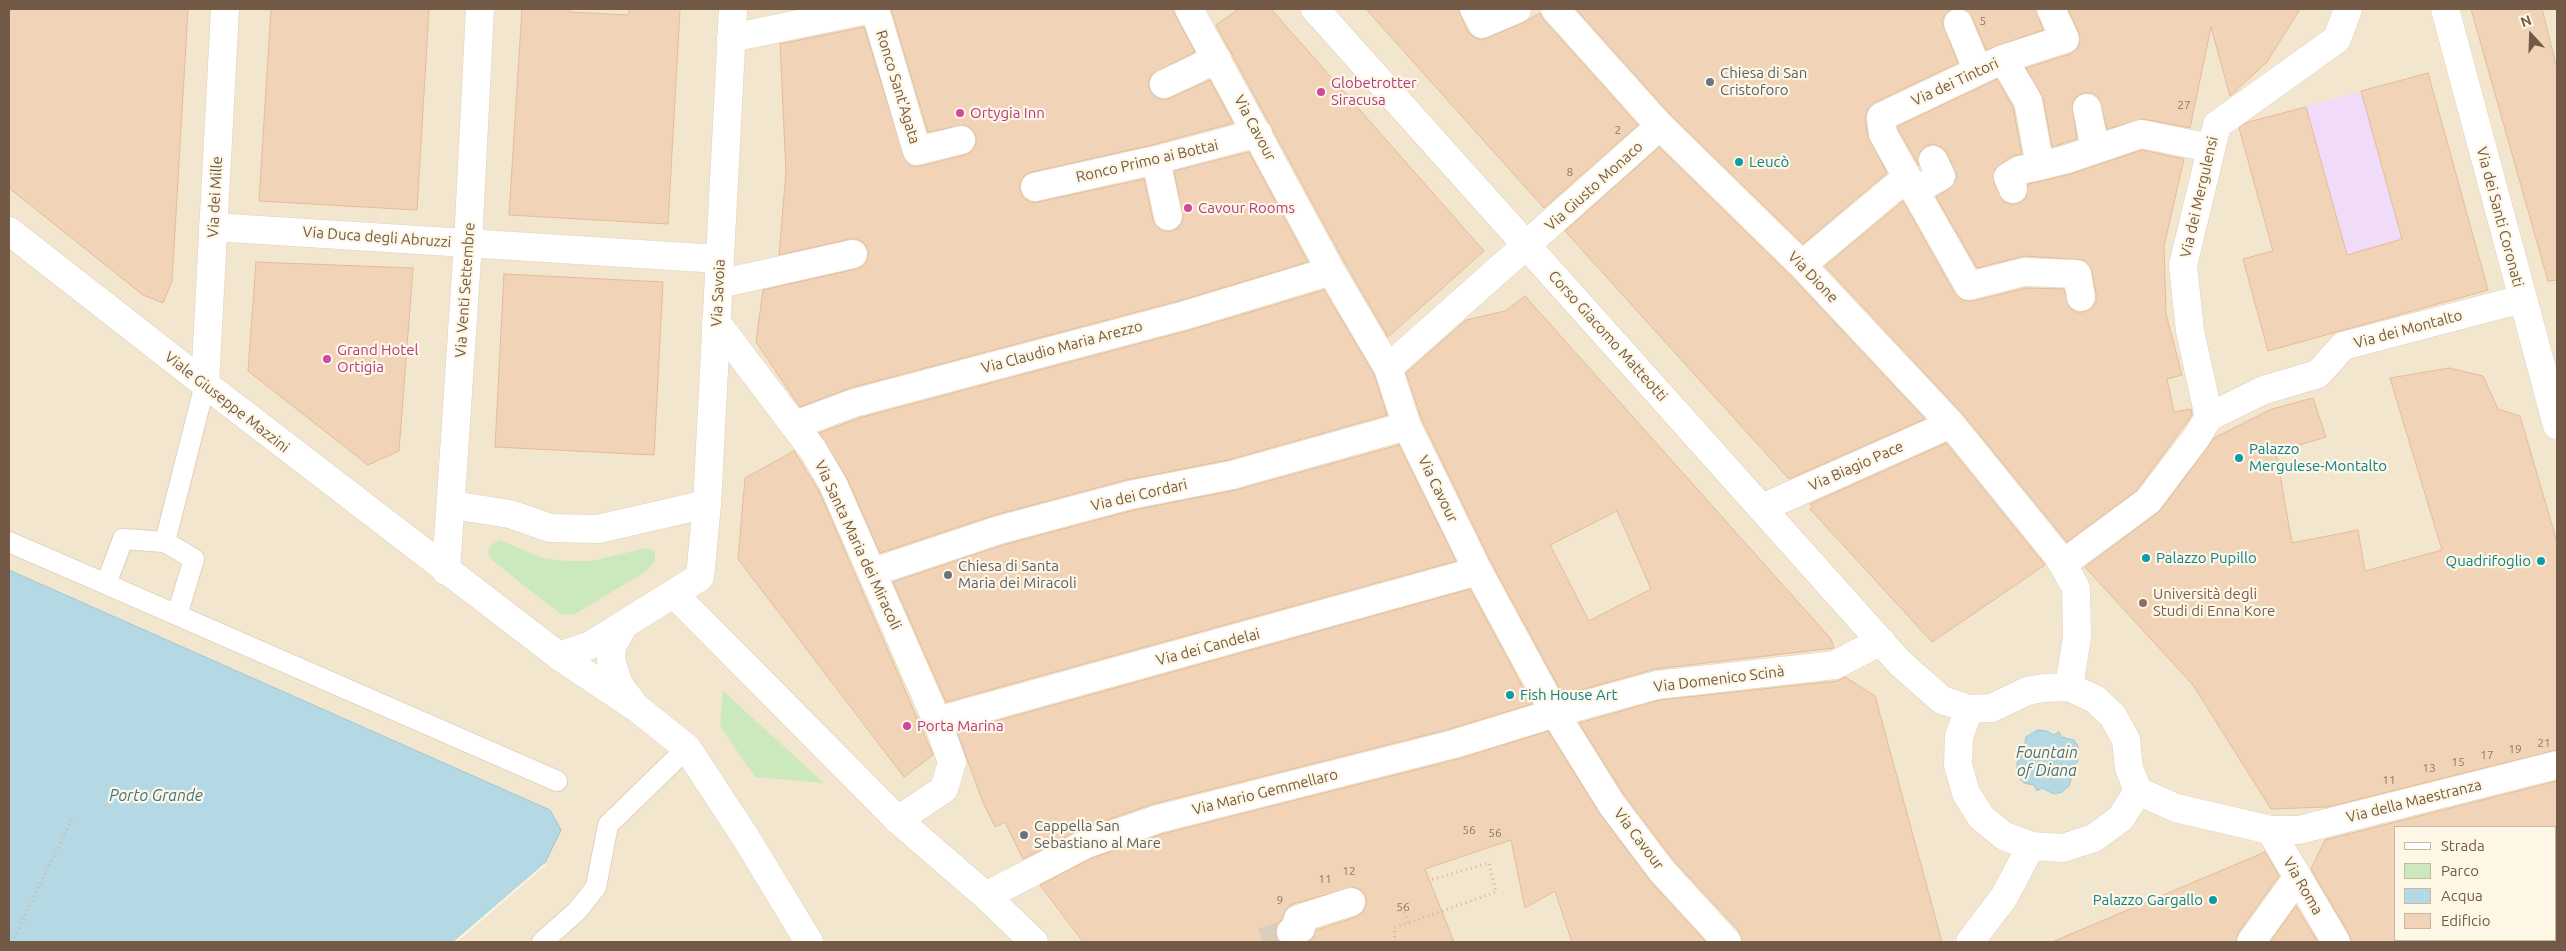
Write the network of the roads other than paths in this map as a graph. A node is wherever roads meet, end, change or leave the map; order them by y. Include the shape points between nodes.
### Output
1 (225, 9) edge
2 (480, 9) edge
3 (733, 9) edge
4 (873, 9) edge
5 (1190, 9) edge
6 (1315, 9) edge
7 (1474, 9) edge
8 (1518, 9) edge
9 (1555, 9) edge
10 (2051, 9) edge
11 (2348, 9) edge
12 (2445, 9) edge
13 (1958, 24) dead end
14 (731, 38) junction
15 (1217, 59) junction
16 (2004, 59) junction
17 (1978, 71) junction
18 (1164, 84) dead end
19 (2087, 108) dead end
20 (1660, 126) junction
21 (1258, 133) junction
22 (961, 140) dead end
23 (2210, 148) junction
24 (2096, 149) junction
25 (1156, 160) junction
26 (1933, 160) dead end
27 (2040, 166) junction
28 (1910, 184) junction
29 (1035, 187) dead end
30 (2013, 189) dead end
31 (1168, 216) dead end
32 (213, 227) junction
33 (9, 230) edge
34 (468, 243) junction
35 (1527, 246) junction
36 (852, 254) dead end
37 (1802, 264) junction
38 (1331, 271) junction
39 (719, 272) junction
40 (2081, 297) dead end
41 (2522, 299) junction
42 (716, 322) junction
43 (1388, 368) junction
44 (204, 384) junction
45 (2209, 416) junction
46 (1951, 424) junction
47 (795, 425) junction
48 (2557, 425) edge
49 (1407, 426) junction
50 (707, 504) junction
51 (452, 505) junction
52 (1762, 508) junction
53 (9, 542) edge
54 (165, 542) junction
55 (2065, 558) junction
56 (446, 571) junction
57 (1478, 571) junction
58 (873, 572) junction
59 (106, 584) junction
60 (674, 594) junction
61 (177, 615) junction
62 (624, 625) junction
63 (1880, 641) junction
64 (559, 656) junction
65 (2069, 687) junction
66 (637, 708) junction
67 (1969, 710) junction
68 (1555, 713) junction
69 (937, 721) junction
70 (687, 748) junction
71 (2557, 765) edge
72 (557, 781) dead end
73 (2138, 791) junction
74 (898, 820) junction
75 (2270, 830) junction
76 (2031, 846) junction
77 (2298, 877) junction
78 (986, 896) junction
79 (1351, 902) dead end
80 (1292, 932) tunnel mouth
81 (542, 942) edge
82 (809, 942) edge
83 (1034, 942) edge
84 (1727, 942) edge
85 (1970, 942) edge
86 (2251, 942) edge
87 (2336, 942) edge

1 - 32 street, Via dei Mille
2 - 34 street, Via Venti Settembre
3 - 14 street, Via Savoia
4 - 14 street
4 - 22 street, Ronco Sant'Agata via 917,151
5 - 15 street, Via Cavour
6 - 35 street, Corso Giacomo Matteotti
7 - 8 street via 1482,24
9 - 20 street, Via Dione
10 - 16 street via 2064,38
11 - 23 street, Via dei Mergulensi via 2337,39 2216,125
12 - 41 street, Via dei Santi Coronati
13 - 17 street
14 - 39 street, Via Savoia
15 - 18 street
15 - 21 street, Via Cavour
16 - 17 street, Via dei Tintori
16 - 27 street, Via dei Tintori via 2028,101
17 - 28 street, Via dei Tintori via 1881,117 1883,134
19 - 24 street
20 - 35 street, Via Giusto Monaco
20 - 37 street, Via Dione
21 - 25 street, Ronco Primo ai Bottai
21 - 38 street, Via Cavour
23 - 24 street via 2141,134
23 - 45 street, Via dei Mergulensi via 2183,265 2190,332
24 - 27 street
25 - 29 street, Ronco Primo ai Bottai
25 - 31 street
26 - 28 street via 1941,176
27 - 30 street via 2020,170 2008,177
28 - 37 street
28 - 40 street via 1969,286 2024,272 2077,274
32 - 34 street, Via Duca degli Abruzzi
32 - 44 street, Via dei Mille
33 - 44 street, Viale Giuseppe Mazzini
34 - 39 street, Via Duca degli Abruzzi
34 - 51 street, Via Venti Settembre
35 - 43 street, Via Giusto Monaco
35 - 52 street, Corso Giacomo Matteotti
36 - 39 street, Via Duca degli Abruzzi
37 - 46 street, Via Dione
38 - 43 street, Via Cavour
38 - 47 street, Via Claudio Maria Arezzo via 1186,315 854,403
39 - 42 street, Via Savoia
41 - 45 street, Via dei Montalto via 2343,346 2318,374 2264,390
41 - 48 street, Via dei Santi Coronati
42 - 47 street, Via Santa Maria dei Miracoli
42 - 50 street, Via Savoia
43 - 49 street, Via Cavour
44 - 54 lane
44 - 56 street, Viale Giuseppe Mazzini
45 - 55 street via 2148,501
46 - 52 street, Via Biagio Pace
46 - 55 street, Via Dione
47 - 58 street, Via Santa Maria dei Miracoli via 833,484
49 - 57 street, Via Cavour
49 - 58 street, Via dei Cordari via 1232,474 1130,495 999,530
50 - 51 street via 598,529 550,528 510,514
50 - 60 street, Via Savoia via 700,577
51 - 56 street, Via Venti Settembre
52 - 63 street, Corso Giacomo Matteotti
53 - 59 lane
54 - 59 lane via 124,539
54 - 61 lane via 194,559
55 - 65 street, Via Dione via 2076,588 2077,637
56 - 64 street, Viale Giuseppe Mazzini
57 - 68 street, Via Cavour
57 - 69 street, Via dei Candelai
58 - 69 street, Via Santa Maria dei Miracoli
59 - 61 lane
60 - 62 street
60 - 74 street
61 - 72 lane
62 - 64 street via 590,645
62 - 66 street via 612,646 610,660 619,685
63 - 67 street, Corso Giacomo Matteotti via 1942,700
63 - 68 street, Via Domenico Scinà via 1835,666 1657,685
64 - 66 street, Viale Giuseppe Mazzini
65 - 67 street via 2027,691 1992,708
65 - 73 street via 2095,699 2113,716 2126,740 2129,768
66 - 70 street
67 - 76 street via 1959,737 1958,765 1966,793 1981,817 2004,836
68 - 78 street, Via Mario Gemmellaro via 1454,744 1158,819 1086,844
68 - 84 street, Via Cavour via 1612,805 1662,871
69 - 74 street, Via Santa Maria dei Miracoli via 952,762 944,789
70 - 81 lane via 608,825 596,887 577,910
70 - 82 street
71 - 75 street, Via della Maestranza via 2299,830
73 - 75 street, Via della Maestranza via 2176,808
73 - 76 street via 2120,818 2094,838 2064,848
74 - 78 street
75 - 77 street, Via Roma
76 - 85 street via 2004,897
77 - 86 street
77 - 87 street, Via Roma
78 - 83 street
79 - 80 street via 1298,919 1302,928

